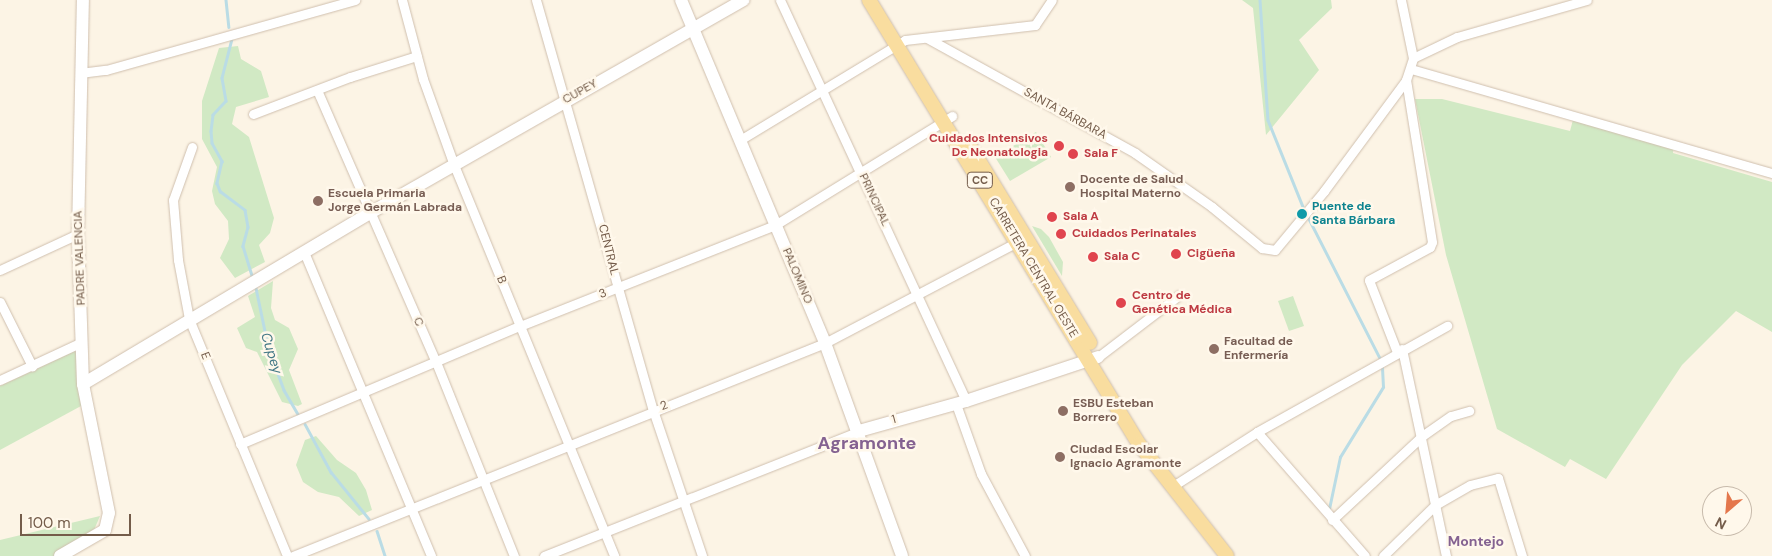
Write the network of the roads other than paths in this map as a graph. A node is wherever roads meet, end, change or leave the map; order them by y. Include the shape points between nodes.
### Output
1 (84, 0) edge
2 (320, 0) edge
3 (355, 0) edge
4 (402, 0) edge
5 (536, 0) edge
6 (681, 0) edge
7 (743, 0) edge
8 (780, 0) edge
9 (870, 0) edge
10 (880, 0) edge
11 (1052, 0) edge
12 (1401, 0) edge
13 (1588, 0) edge
14 (322, 10) junction
15 (693, 29) junction
16 (927, 38) junction
17 (900, 42) junction
18 (417, 56) junction
19 (1413, 58) junction
20 (1410, 69) junction
21 (80, 73) junction
22 (1406, 80) junction
23 (317, 90) junction
24 (822, 90) junction
25 (565, 100) junction
26 (253, 114) dead end
27 (948, 119) junction
28 (740, 140) junction
29 (192, 147) dead end
30 (454, 165) junction
31 (861, 172) junction
32 (1772, 174) edge
33 (370, 213) junction
34 (775, 224) junction
35 (78, 234) junction
36 (1021, 239) junction
37 (304, 252) junction
38 (0, 270) edge
39 (617, 289) junction
40 (918, 295) junction
41 (1179, 295) dead end
42 (0, 302) edge
43 (190, 319) junction
44 (520, 326) junction
45 (1447, 326) dead end
46 (82, 342) junction
47 (825, 343) junction
48 (1399, 351) junction
49 (83, 358) junction
50 (1094, 358) junction
51 (436, 362) junction
52 (32, 366) junction
53 (102, 372) junction
54 (0, 380) edge
55 (83, 384) junction
56 (365, 393) junction
57 (961, 402) junction
58 (653, 410) junction
59 (1469, 411) dead end
60 (859, 431) junction
61 (1257, 432) junction
62 (1422, 436) junction
63 (240, 444) junction
64 (570, 445) junction
65 (484, 480) junction
66 (1172, 484) junction
67 (682, 500) junction
68 (1435, 505) junction
69 (412, 509) junction
70 (1332, 520) junction
71 (605, 531) junction
72 (60, 556) edge
73 (288, 556) edge
74 (293, 556) edge
75 (431, 556) edge
76 (514, 556) edge
77 (544, 556) edge
78 (614, 556) edge
79 (702, 556) edge
80 (902, 556) edge
81 (1025, 556) edge
82 (1228, 556) edge
83 (1365, 556) edge
84 (1383, 556) edge
85 (1446, 556) edge
86 (1522, 556) edge

1 - 21 street, PADRE VALENCIA
2 - 14 street
3 - 14 street
4 - 18 street, B
5 - 25 street, CENTRAL
6 - 15 street, PALOMINO
7 - 15 street, CUPEY
8 - 24 street, PRINCIPAL
9 - 17 main road, CARRETERA CENTRAL OESTE / CC
10 - 17 main road, CARRETERA CENTRAL OESTE / CC
11 - 16 street via 1035,25
12 - 19 street
13 - 19 street via 1457,37
14 - 21 street via 106,70
15 - 25 street, CUPEY
15 - 28 street, PALOMINO
16 - 17 street
16 - 22 street, SANTA BÁRBARA via 1134,153 1212,207 1262,248 1275,250
17 - 24 street
17 - 27 main road, CARRETERA CENTRAL OESTE / CC
18 - 23 street
18 - 30 street, B
19 - 20 street, SANTA BÁRBARA
20 - 22 street, SANTA BÁRBARA
20 - 32 street
21 - 35 street, PADRE VALENCIA
22 - 48 street via 1430,247 1370,280
23 - 26 street
23 - 33 street, C
24 - 28 street
24 - 31 street, PRINCIPAL
25 - 30 street, CUPEY
25 - 39 street, CENTRAL
27 - 31 street, 3
27 - 36 main road, CARRETERA CENTRAL OESTE / CC
28 - 34 street, PALOMINO
29 - 43 street, E via 173,200 178,260
30 - 33 street, CUPEY
30 - 44 street, B
31 - 34 street, 3
31 - 40 street, PRINCIPAL
33 - 37 street, CUPEY
33 - 51 street, C
34 - 39 street, 3
34 - 47 street, PALOMINO
35 - 38 street
35 - 46 street, PADRE VALENCIA
36 - 40 street, 2
36 - 50 main road, CARRETERA CENTRAL OESTE / CC
37 - 43 street, CUPEY
37 - 56 street
39 - 44 street, 3
39 - 58 street, CENTRAL
40 - 47 street, 2
40 - 57 street, PRINCIPAL
41 - 50 street, 1
42 - 52 street
43 - 53 street, CUPEY
43 - 63 street, E
44 - 51 street, 3
44 - 64 street, B
45 - 48 street
46 - 49 street, PADRE VALENCIA
46 - 52 street
47 - 58 street, 2
47 - 60 street, PALOMINO
48 - 61 street
48 - 62 street
49 - 53 street via 90,370
49 - 55 street, PADRE VALENCIA
50 - 57 street, 1
50 - 66 main road, CARRETERA CENTRAL OESTE / CC
51 - 56 street, 3
51 - 65 street, C
52 - 54 street
53 - 55 street, CUPEY
55 - 72 street, PADRE VALENCIA via 109,513 105,530
56 - 63 street, 3
56 - 69 street
57 - 60 street, 1
57 - 81 street, PRINCIPAL via 981,474
58 - 64 street, 2
58 - 67 street, CENTRAL
59 - 62 street via 1451,416
60 - 67 street, 1
60 - 80 street, PALOMINO
61 - 66 street
61 - 70 street
62 - 68 street
62 - 70 street
63 - 73 street, E
64 - 65 street, 2
64 - 71 street, B
65 - 69 street, 2
65 - 76 street, C
66 - 82 main road, CARRETERA CENTRAL OESTE / CC
67 - 71 street, 1
67 - 79 street, CENTRAL
68 - 84 street
68 - 85 street
68 - 86 street via 1470,484 1498,478
69 - 74 street, 2
69 - 75 street
70 - 83 street
71 - 77 street, 1
71 - 78 street, B

